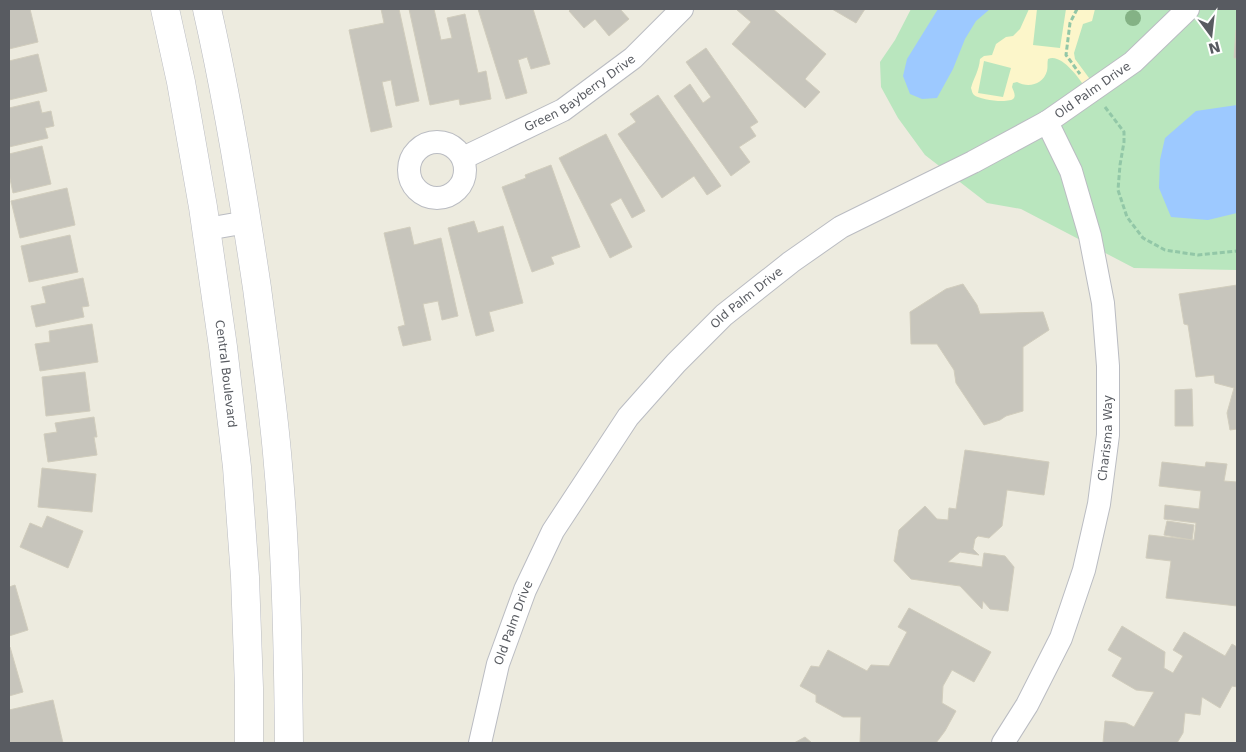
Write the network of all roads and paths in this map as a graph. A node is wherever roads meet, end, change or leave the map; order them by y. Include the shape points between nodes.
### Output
1 (164, 9) edge
2 (207, 9) edge
3 (682, 9) edge
4 (1077, 9) edge
5 (1188, 9) edge
6 (1093, 90) junction
7 (1047, 122) junction
8 (463, 158) dead end
9 (247, 222) junction
10 (206, 229) junction
11 (1237, 252) edge
12 (249, 743) edge
13 (289, 743) edge
14 (480, 743) edge
15 (1003, 743) edge

1 - 10 street, Central Boulevard via 181,82
2 - 9 street
3 - 8 street, Green Bayberry Drive via 633,58 562,110
4 - 6 path via 1070,23 1066,55
5 - 6 street, Old Palm Drive via 1133,62
6 - 7 street, Old Palm Drive
6 - 11 path via 1124,132 1118,190 1127,217 1143,238 1165,250 1198,254
7 - 14 street, Old Palm Drive via 842,227 724,315 676,363 628,417 553,531 498,664
7 - 15 street, Charisma Way via 1071,171 1090,236 1103,303 1108,366 1108,435 1100,504 1084,570 1061,638 1027,705
9 - 10 street
9 - 13 street via 277,453 285,572
10 - 12 street, Central Boulevard via 237,467 245,577

